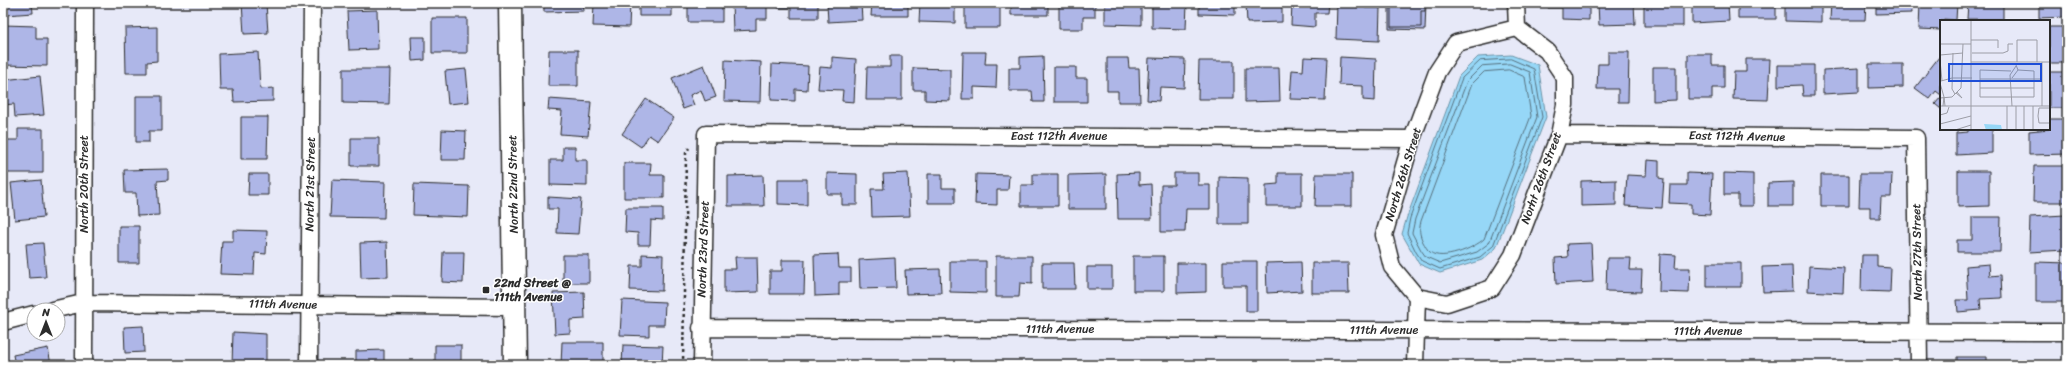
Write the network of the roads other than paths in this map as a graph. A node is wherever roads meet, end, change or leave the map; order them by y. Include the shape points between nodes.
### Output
1 (85, 3) edge
2 (312, 3) edge
3 (510, 3) edge
4 (1516, 3) edge
5 (1517, 28) junction
6 (706, 134) joint
7 (1559, 134) junction
8 (1916, 138) joint
9 (1412, 139) junction
10 (1417, 297) junction
11 (83, 303) junction
12 (308, 304) junction
13 (66, 307) edge
14 (515, 307) junction
15 (26, 316) edge
16 (3, 322) edge
17 (701, 328) junction
18 (1416, 330) junction
19 (1918, 332) junction
20 (2067, 332) edge
21 (84, 365) edge
22 (309, 365) edge
23 (515, 365) edge
24 (702, 365) edge
25 (1415, 365) edge
26 (1919, 365) edge

1 - 11 street, North 20th Street
2 - 12 street, North 21st Street
3 - 14 street, North 22nd Street
4 - 5 street
5 - 7 street, Norht 26th Street via 1547,51 1565,78 1565,105
5 - 9 street, North 26th Street via 1456,43 1438,72
6 - 9 street, East 112th Avenue
6 - 17 street, North 23rd Street
7 - 8 street, East 112th Avenue
7 - 10 street, Norht 26th Street via 1513,255 1492,288 1448,303
8 - 19 street, North 27th Street
9 - 10 street, North 26th Street via 1384,235 1392,267
10 - 18 street
11 - 12 street, 111th Avenue
11 - 13 street, 111th Avenue
11 - 21 street, North 20th Street
12 - 14 street, 111th Avenue
12 - 22 street, North 21st Street
14 - 23 street, North 22nd Street
15 - 16 street
17 - 18 street, 111th Avenue
17 - 24 street, North 23rd Street
18 - 19 street, 111th Avenue
18 - 25 street
19 - 20 street, 111th Avenue
19 - 26 street, North 27th Street

